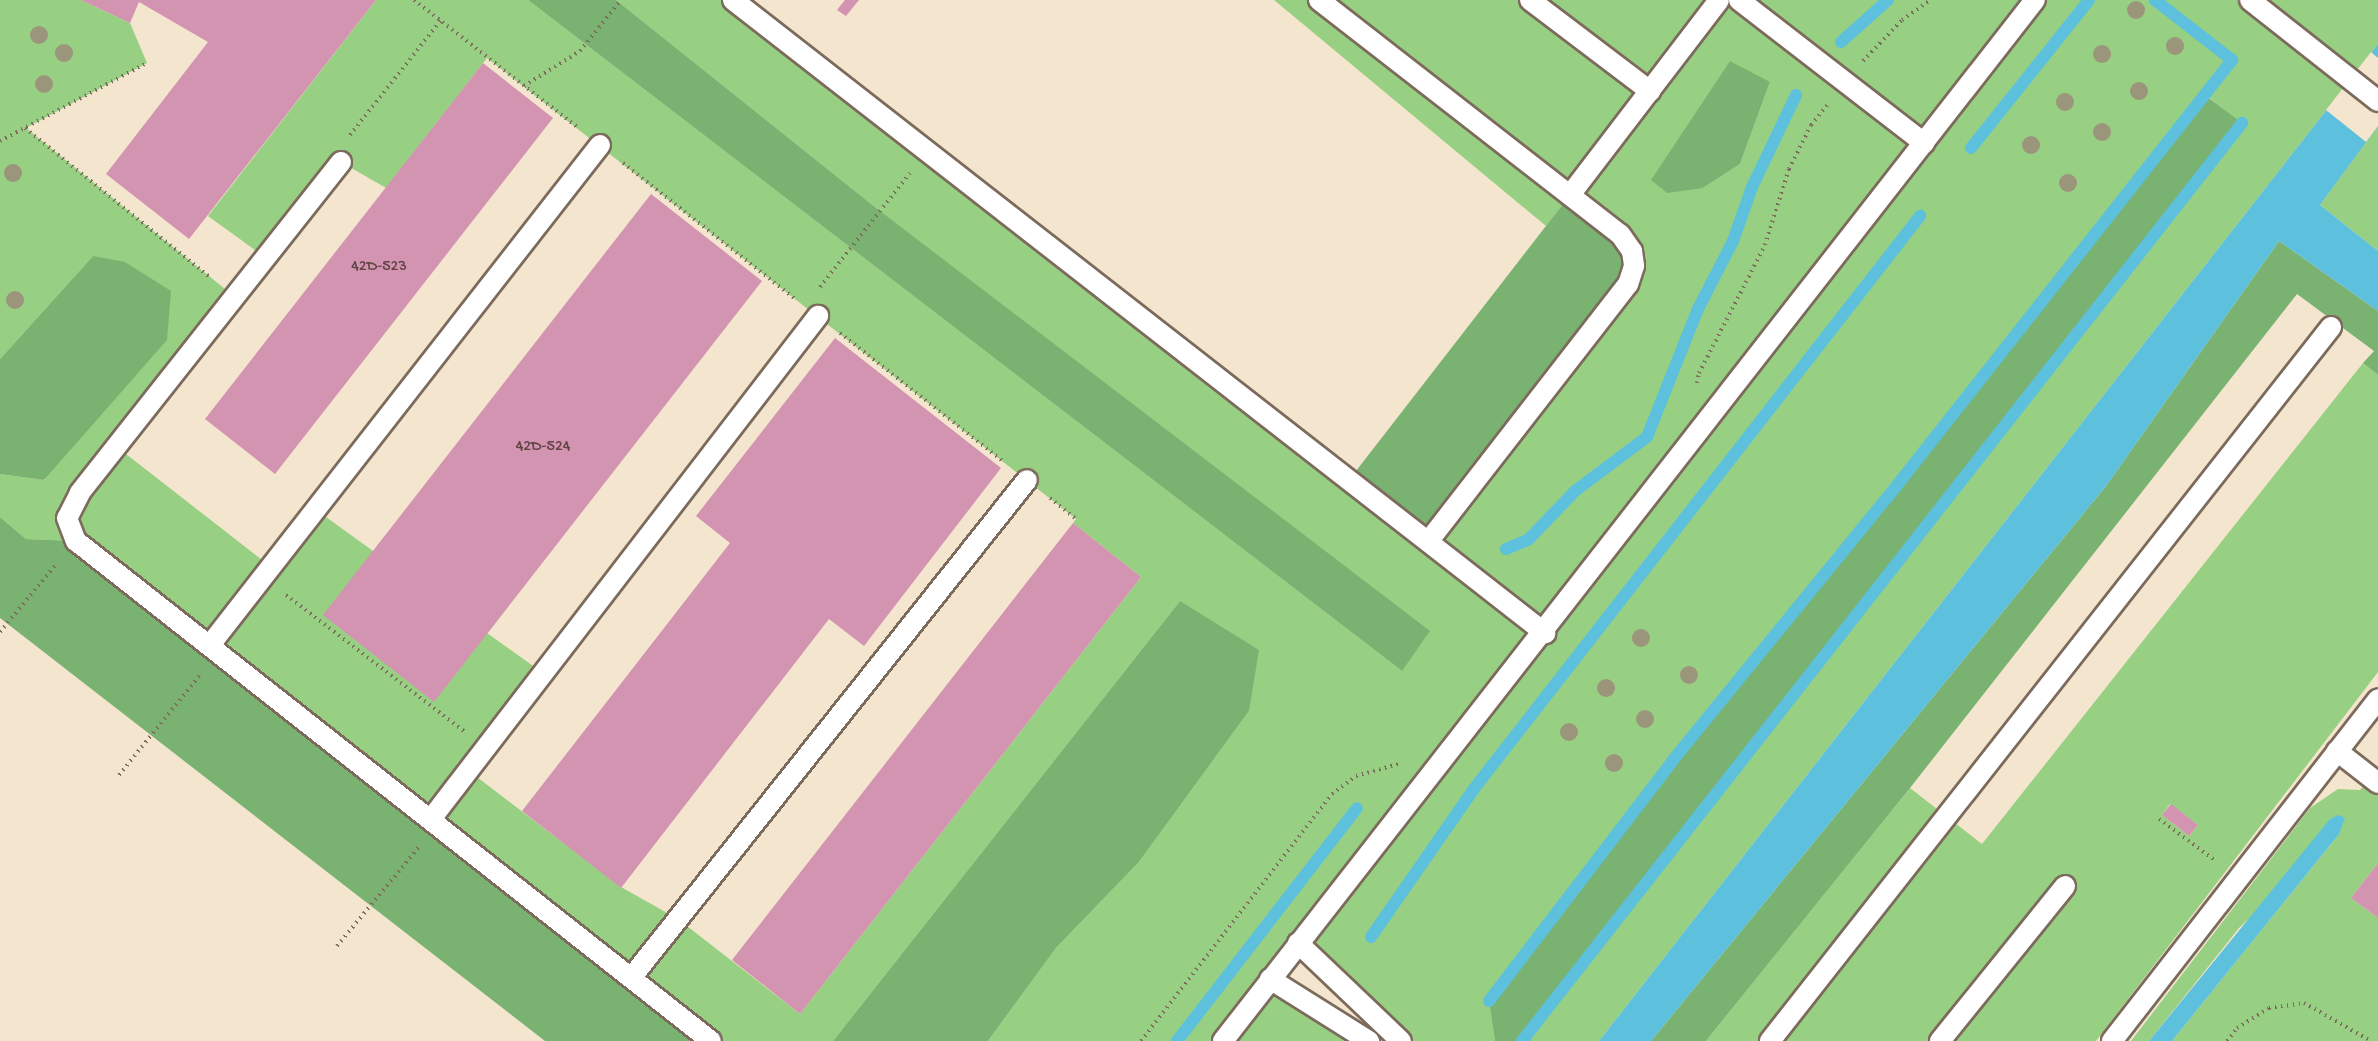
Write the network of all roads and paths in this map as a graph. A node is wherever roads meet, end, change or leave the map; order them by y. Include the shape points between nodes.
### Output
1 (414, 0) edge
2 (621, 0) edge
3 (733, 0) edge
4 (1319, 0) edge
5 (1530, 0) edge
6 (1719, 0) edge
7 (1739, 0) edge
8 (1931, 0) edge
9 (2035, 0) edge
10 (2250, 0) edge
11 (441, 20) junction
12 (147, 63) dead end
13 (1845, 82) junction
14 (524, 86) junction
15 (1650, 91) junction
16 (2378, 101) edge
17 (25, 128) junction
18 (0, 141) edge
19 (1924, 143) junction
20 (600, 145) junction
21 (927, 152) junction
22 (341, 162) joint
23 (1570, 195) junction
24 (235, 297) junction
25 (812, 311) junction
26 (2331, 327) dead end
27 (1704, 427) junction
28 (1027, 480) junction
29 (1076, 519) dead end
30 (76, 541) junction
31 (1428, 542) junction
32 (262, 578) junction
33 (0, 632) edge
34 (1545, 633) junction
35 (214, 648) junction
36 (2378, 699) edge
37 (486, 748) junction
38 (2337, 751) junction
39 (1438, 763) junction
40 (119, 775) dead end
41 (2378, 783) edge
42 (2159, 819) dead end
43 (434, 822) junction
44 (2239, 878) junction
45 (2065, 886) dead end
46 (1298, 943) junction
47 (337, 946) dead end
48 (631, 978) junction
49 (1270, 979) junction
50 (711, 1041) edge
51 (1141, 1041) edge
52 (1223, 1041) edge
53 (1369, 1041) edge
54 (1401, 1041) edge
55 (1770, 1041) edge
56 (1940, 1041) edge
57 (2112, 1041) edge
58 (2227, 1041) edge
59 (2371, 1041) edge

1 - 11 path
2 - 14 path via 580,51
3 - 21 lane
4 - 23 lane
5 - 15 lane
6 - 15 lane
7 - 13 lane
8 - 13 path via 1878,42
9 - 19 lane
10 - 16 lane
11 - 14 path
11 - 22 path via 346,141
12 - 17 path
13 - 19 lane
13 - 27 path via 1811,125 1789,169 1765,245 1699,372 1694,403
14 - 20 path
15 - 23 lane
17 - 18 path
17 - 24 path
19 - 27 lane
20 - 25 path
20 - 32 lane
21 - 25 path
21 - 31 lane
22 - 24 lane
23 - 31 lane via 1620,234 1632,251 1634,266 1628,284
24 - 30 lane via 80,493 67,518
25 - 28 path
25 - 37 lane
26 - 55 lane
27 - 34 lane
28 - 29 path
28 - 48 lane
30 - 33 path
30 - 35 lane
31 - 34 lane
32 - 35 lane
32 - 37 path
34 - 39 lane
35 - 40 path
35 - 43 lane
36 - 38 lane
37 - 43 lane
38 - 41 lane
38 - 44 lane
39 - 46 lane
39 - 51 path via 1409,761 1356,776 1332,794
42 - 44 path
43 - 47 path
43 - 48 lane
44 - 57 lane
45 - 56 lane
46 - 49 lane
46 - 54 lane
48 - 50 lane
49 - 52 lane
49 - 53 lane
58 - 59 path via 2237,1028 2269,1008 2304,1002

